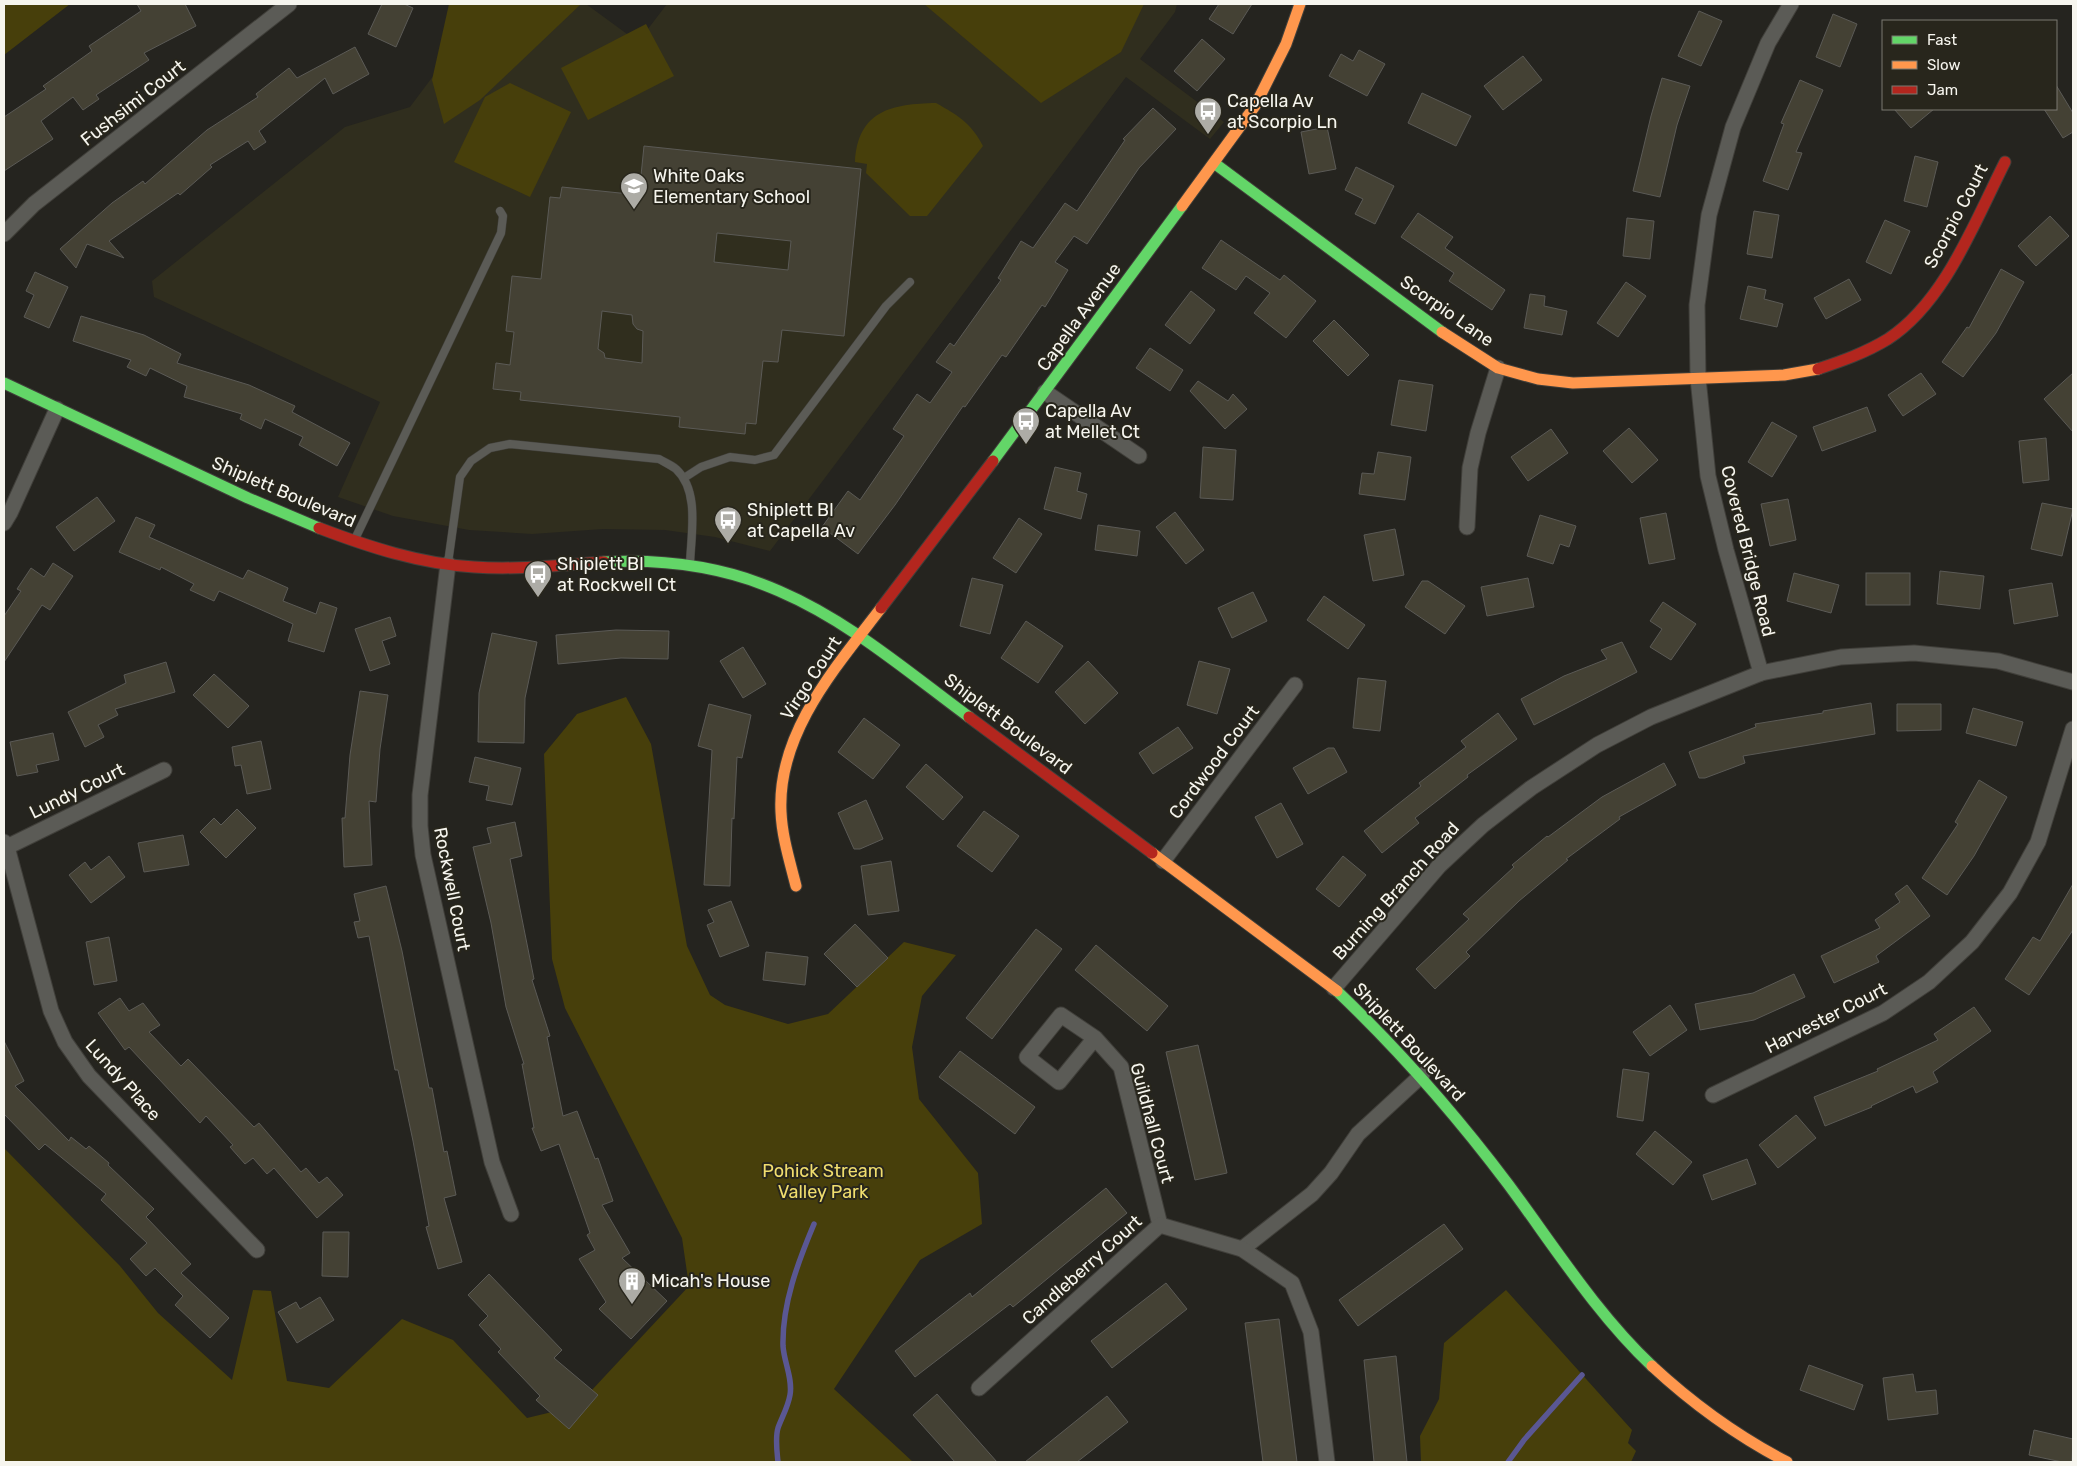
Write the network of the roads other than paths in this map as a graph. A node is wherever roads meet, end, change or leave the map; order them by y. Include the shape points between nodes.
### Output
1 (290, 4) edge
2 (1300, 4) edge
3 (1791, 4) edge
4 (2006, 162) dead end
5 (1214, 163) junction
6 (500, 211) dead end
7 (4, 234) edge
8 (910, 282) dead end
9 (1498, 368) junction
10 (1698, 378) junction
11 (4, 383) edge
12 (1045, 392) junction
13 (57, 409) junction
14 (1139, 456) dead end
15 (684, 478) junction
16 (4, 522) edge
17 (1468, 527) dead end
18 (354, 541) junction
19 (448, 564) junction
20 (690, 566) junction
21 (860, 636) junction
22 (1761, 674) junction
23 (2073, 682) edge
24 (1295, 685) dead end
25 (2073, 729) edge
26 (164, 770) dead end
27 (5, 845) edge
28 (1163, 861) junction
29 (796, 886) dead end
30 (1334, 988) junction
31 (1095, 1038) junction
32 (1422, 1075) junction
33 (1713, 1095) dead end
34 (511, 1214) dead end
35 (1160, 1225) junction
36 (1242, 1249) junction
37 (257, 1250) dead end
38 (979, 1388) dead end
39 (1328, 1462) edge
40 (1787, 1462) edge

1 - 7 street, Fushsimi Court via 34,204
2 - 5 street, Capella Avenue via 1267,85
3 - 10 street, Covered Bridge Road via 1768,43 1733,127 1709,215 1697,305
4 - 10 street, Scorpio Court via 1954,264 1918,312 1889,338 1855,357 1816,370 1784,375
5 - 9 street, Scorpio Lane via 1442,332
5 - 12 street, Capella Avenue
6 - 18 lane via 503,216 501,233
8 - 15 lane via 886,306 774,455 755,460 730,457 701,467
9 - 10 street, Scorpio Lane via 1573,384
9 - 17 street via 1470,468
10 - 22 street, Covered Bridge Road via 1708,476
11 - 13 street, Shiplett Boulevard
12 - 14 street
12 - 21 street, Capella Avenue
13 - 16 street
13 - 18 street, Shiplett Boulevard via 272,510
15 - 19 lane via 675,468 659,459 510,444 490,448 472,461 460,478
15 - 20 lane via 692,506
18 - 19 street, Shiplett Boulevard
19 - 20 street, Shiplett Boulevard via 497,568 638,562
19 - 34 street, Rockwell Court via 420,795 420,826 423,855 492,1162
20 - 21 street, Shiplett Boulevard via 713,569 800,600
21 - 28 street, Shiplett Boulevard
21 - 29 street, Virgo Court via 801,722 789,754 782,784 781,812
22 - 23 street, Burning Branch Road via 1841,657 1914,653 1998,661
22 - 30 street, Burning Branch Road via 1650,717 1597,745 1532,788 1483,825 1439,866
24 - 28 street, Cordwood Court
25 - 33 street, Harvester Court via 2038,842 2010,893 1972,942 1928,982 1883,1013
26 - 27 street, Lundy Court
27 - 37 street, Lundy Place via 51,1011 65,1042 89,1076
28 - 30 street, Shiplett Boulevard
30 - 32 street, Shiplett Boulevard
31 - 31 street, Guildhall Court via 1061,1015 1027,1057 1059,1082
31 - 35 street, Guildhall Court via 1121,1067
32 - 36 street via 1358,1134 1312,1194
32 - 40 street, Shiplett Boulevard via 1609,1319 1646,1360 1687,1398 1716,1419
35 - 36 street, Candleberry Court
35 - 38 street, Candleberry Court
36 - 39 street, Candleberry Court via 1292,1283 1311,1332

